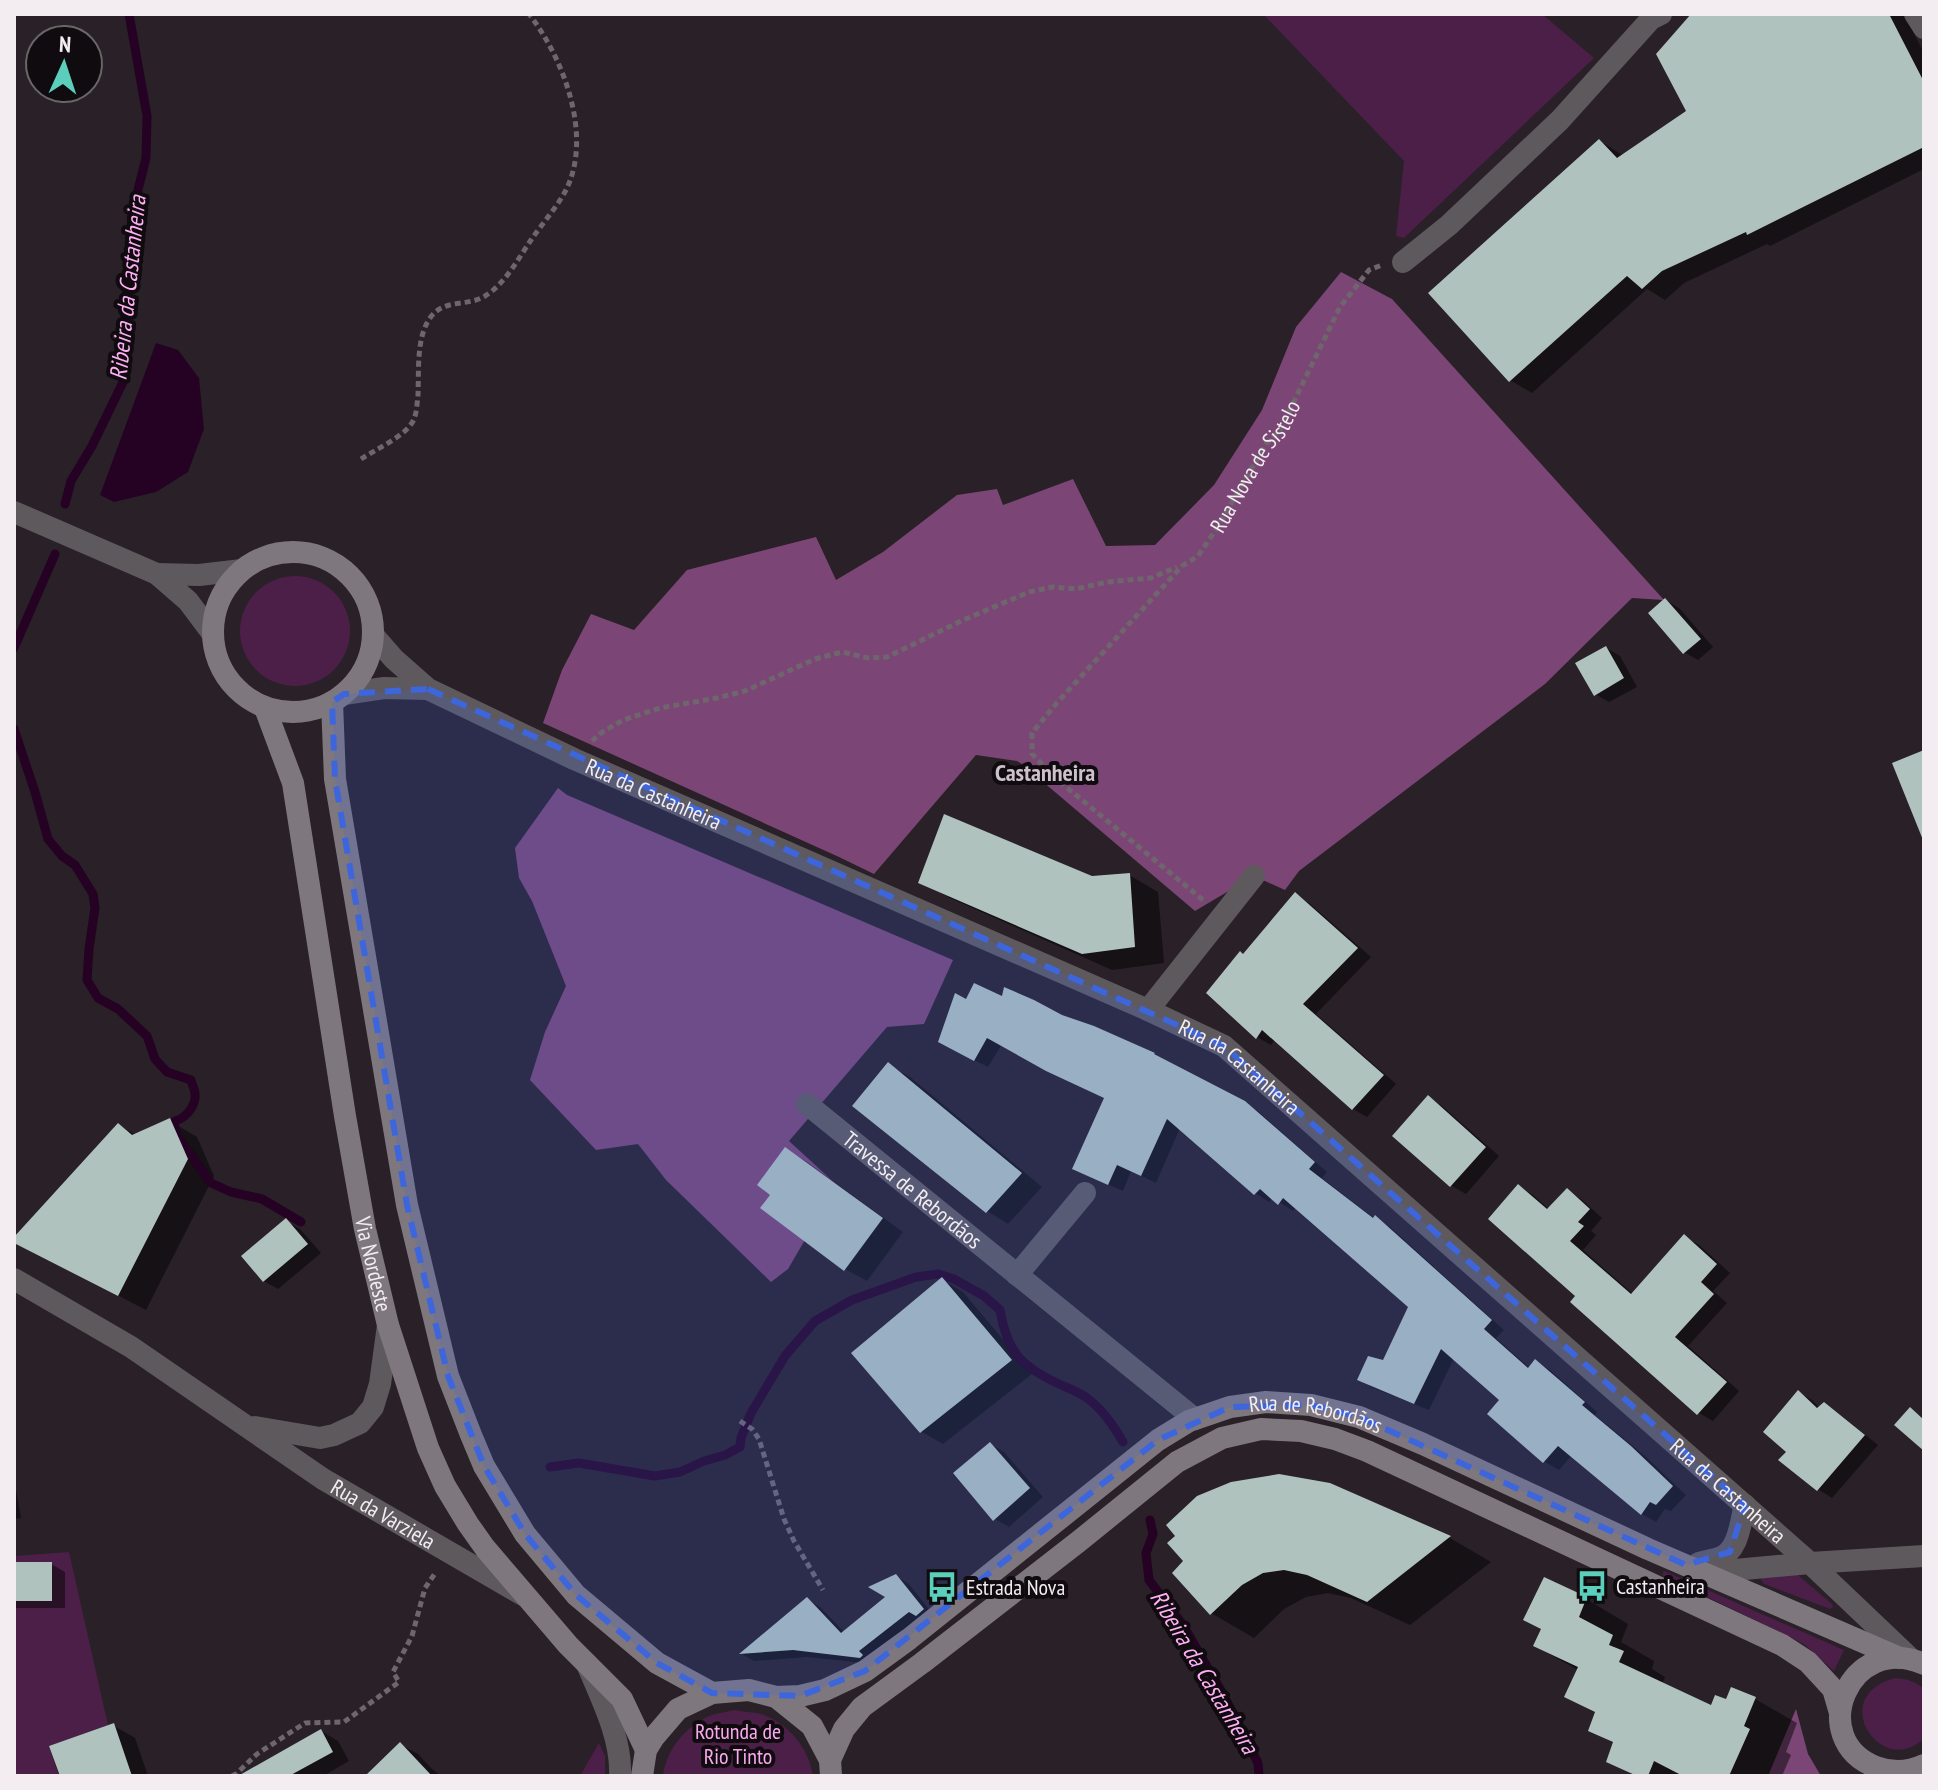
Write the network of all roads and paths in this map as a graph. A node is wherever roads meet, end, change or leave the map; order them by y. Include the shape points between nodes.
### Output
1 (529, 14) edge
2 (1661, 14) edge
3 (1915, 14) edge
4 (1924, 28) edge
5 (1403, 262) joint
6 (361, 459) dead end
7 (14, 512) edge
8 (1182, 566) junction
9 (242, 570) junction
10 (157, 574) junction
11 (212, 633) junction
12 (373, 635) junction
13 (428, 689) junction
14 (338, 698) junction
15 (265, 708) junction
16 (574, 759) junction
17 (1254, 876) dead end
18 (1222, 916) junction
19 (1148, 1010) junction
20 (807, 1104) dead end
21 (1085, 1193) dead end
22 (1017, 1275) junction
23 (14, 1279) edge
24 (388, 1325) junction
25 (1195, 1419) junction
26 (740, 1421) dead end
27 (246, 1426) junction
28 (1745, 1505) junction
29 (450, 1553) junction
30 (1924, 1556) edge
31 (1810, 1563) junction
32 (1694, 1569) junction
33 (823, 1590) dead end
34 (526, 1597) junction
35 (1912, 1661) edge
36 (587, 1663) junction
37 (712, 1693) junction
38 (776, 1697) junction
39 (1840, 1713) junction
40 (646, 1750) junction
41 (1924, 1765) edge
42 (830, 1768) edge
43 (1878, 1771) edge
44 (634, 1775) edge
45 (232, 1776) edge

1 - 6 path via 558,63 570,98 578,134 576,163 565,191 502,281 483,298 433,314 424,327 414,420
2 - 5 street via 1560,120
3 - 4 street
5 - 8 path, Rua Nova de Sistelo via 1369,270 1340,307 1280,430 1266,444 1198,556
7 - 10 street
8 - 16 path via 1151,578 1029,592 887,657 842,652 745,691 660,708 601,733
8 - 18 path, Rua Nova de Sistelo via 1032,733 1032,754
9 - 10 street
9 - 11 main road via 215,610
9 - 12 main road via 287,552 314,555 339,566 358,585
10 - 11 street via 188,601
11 - 15 main road via 227,679
12 - 13 street, Rua da Castanheira
12 - 14 main road via 359,678
13 - 14 street, Rua da Castanheira via 384,688
13 - 16 street, Rua da Castanheira
14 - 15 main road via 311,711
14 - 37 main road, Via Nordeste via 335,779 407,1205 448,1376 484,1466 525,1534 576,1595 657,1663
15 - 24 main road, Via Nordeste via 293,783 345,1116
16 - 19 street, Rua da Castanheira
17 - 18 street
18 - 19 street
19 - 28 street, Rua da Castanheira via 1224,1046
20 - 22 street, Travessa de Rebordãos
21 - 22 street
22 - 25 street, Travessa de Rebordãos
23 - 27 street, Rua da Varziela via 131,1347
24 - 27 street, Rua da Varziela via 380,1384 373,1407 360,1423 320,1438
24 - 34 main road, Via Nordeste via 445,1486 485,1548
25 - 32 main road, Rua de Rebordãos via 1266,1402 1311,1405 1359,1417
25 - 38 main road, Rua de Rebordãos via 1158,1440 865,1671 825,1690
26 - 33 path via 759,1439 784,1519
27 - 29 street, Rua da Varziela via 323,1479
28 - 31 street, Rua da Castanheira
28 - 32 street via 1730,1552
29 - 34 street, Rua da Varziela
29 - 45 path via 425,1588 412,1636 393,1672 399,1682 344,1722 305,1723
30 - 31 street
31 - 32 street
31 - 35 street, Rua da Castanheira
32 - 35 main road, Rua de Rebordãos
34 - 36 main road, Via Nordeste
35 - 39 main road via 1877,1661 1858,1673 1845,1692
36 - 40 main road, Via Nordeste via 622,1699
36 - 44 street via 620,1765
37 - 38 main road via 749,1690
37 - 40 main road via 678,1709
38 - 42 main road via 812,1726
39 - 42 main road, Rua de Rebordãos via 1833,1689 1808,1662 1782,1645 1367,1451 1301,1431 1261,1429 1222,1438 1177,1462 862,1707 844,1729
39 - 43 main road, Rua de Rebordãos via 1849,1745
40 - 44 main road
41 - 43 main road

